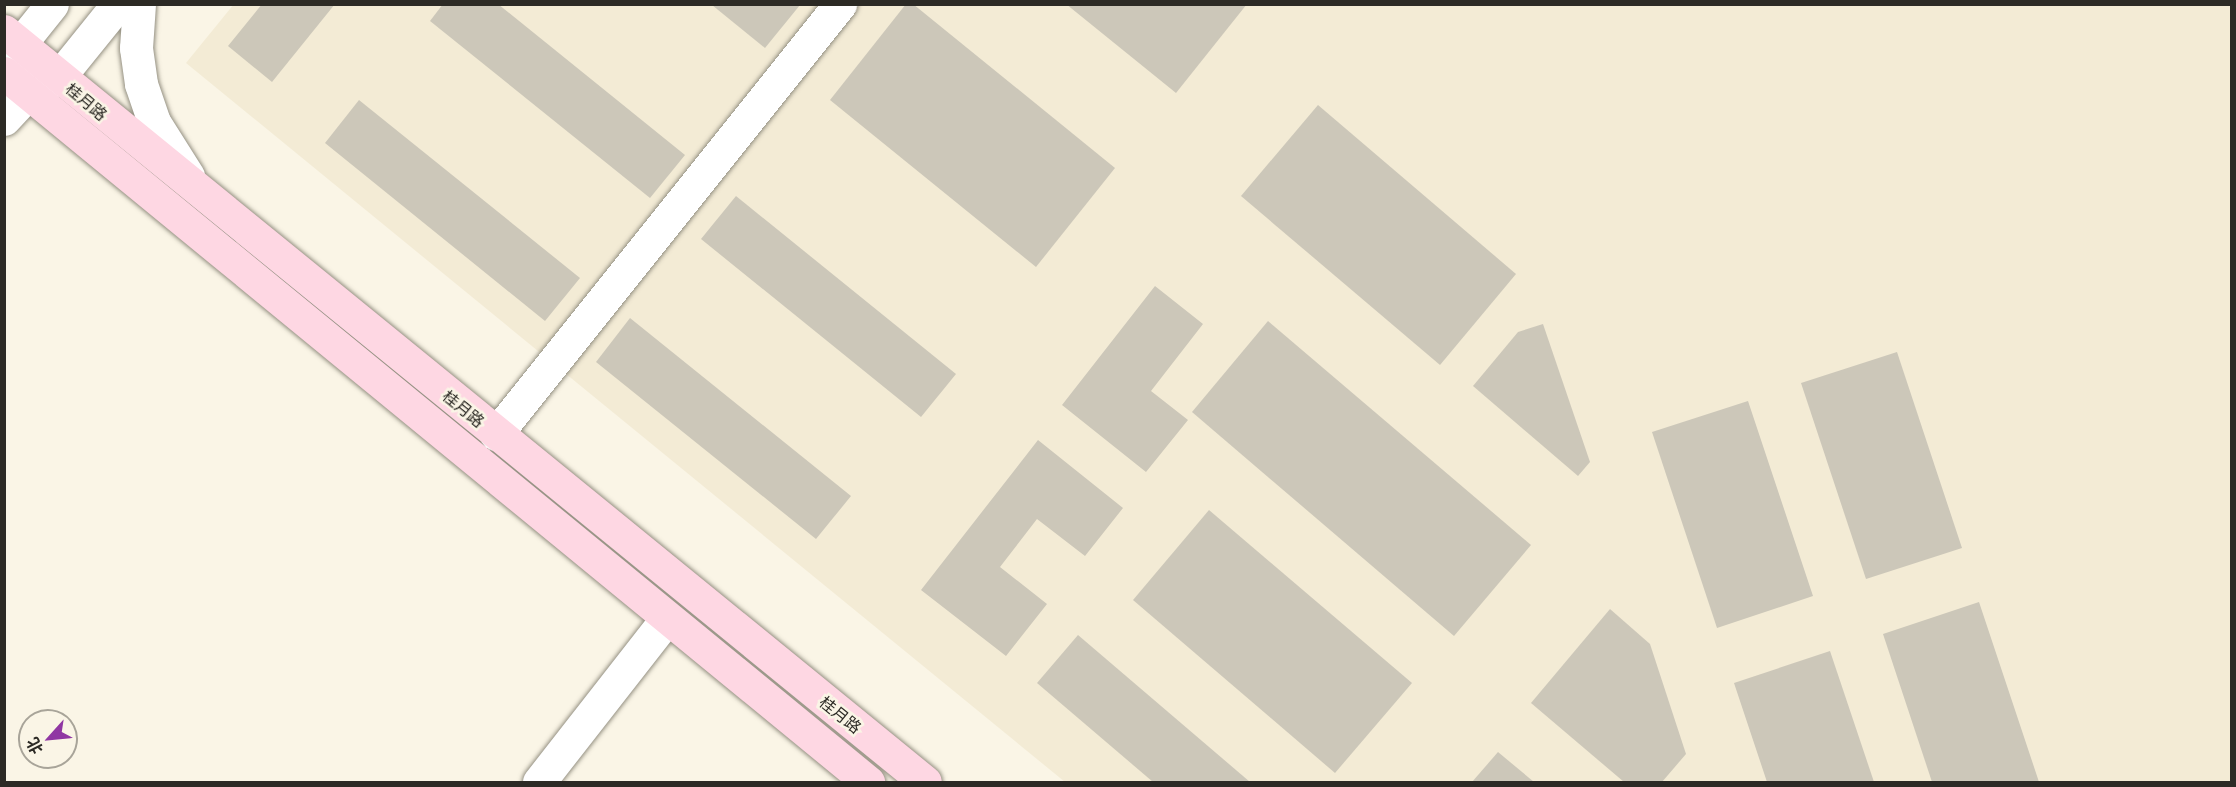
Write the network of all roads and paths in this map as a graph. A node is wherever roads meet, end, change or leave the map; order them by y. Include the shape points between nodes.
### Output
1 (52, 4) edge
2 (118, 4) edge
3 (139, 4) edge
4 (840, 4) edge
5 (12, 37) edge
6 (59, 77) junction
7 (16, 83) edge
8 (4, 119) edge
9 (204, 197) junction
10 (496, 434) junction
11 (667, 618) junction
12 (539, 783) edge
13 (868, 783) edge
14 (925, 783) edge

1 - 5 street
2 - 6 street
3 - 9 street via 136,48 141,84 154,122 175,161
4 - 10 street
5 - 6 main road, 桂月路
5 - 7 street
6 - 7 street
6 - 9 main road, 桂月路
7 - 8 street
7 - 11 main road, 桂月路
9 - 10 main road, 桂月路
10 - 14 main road, 桂月路
11 - 12 street
11 - 13 main road, 桂月路

